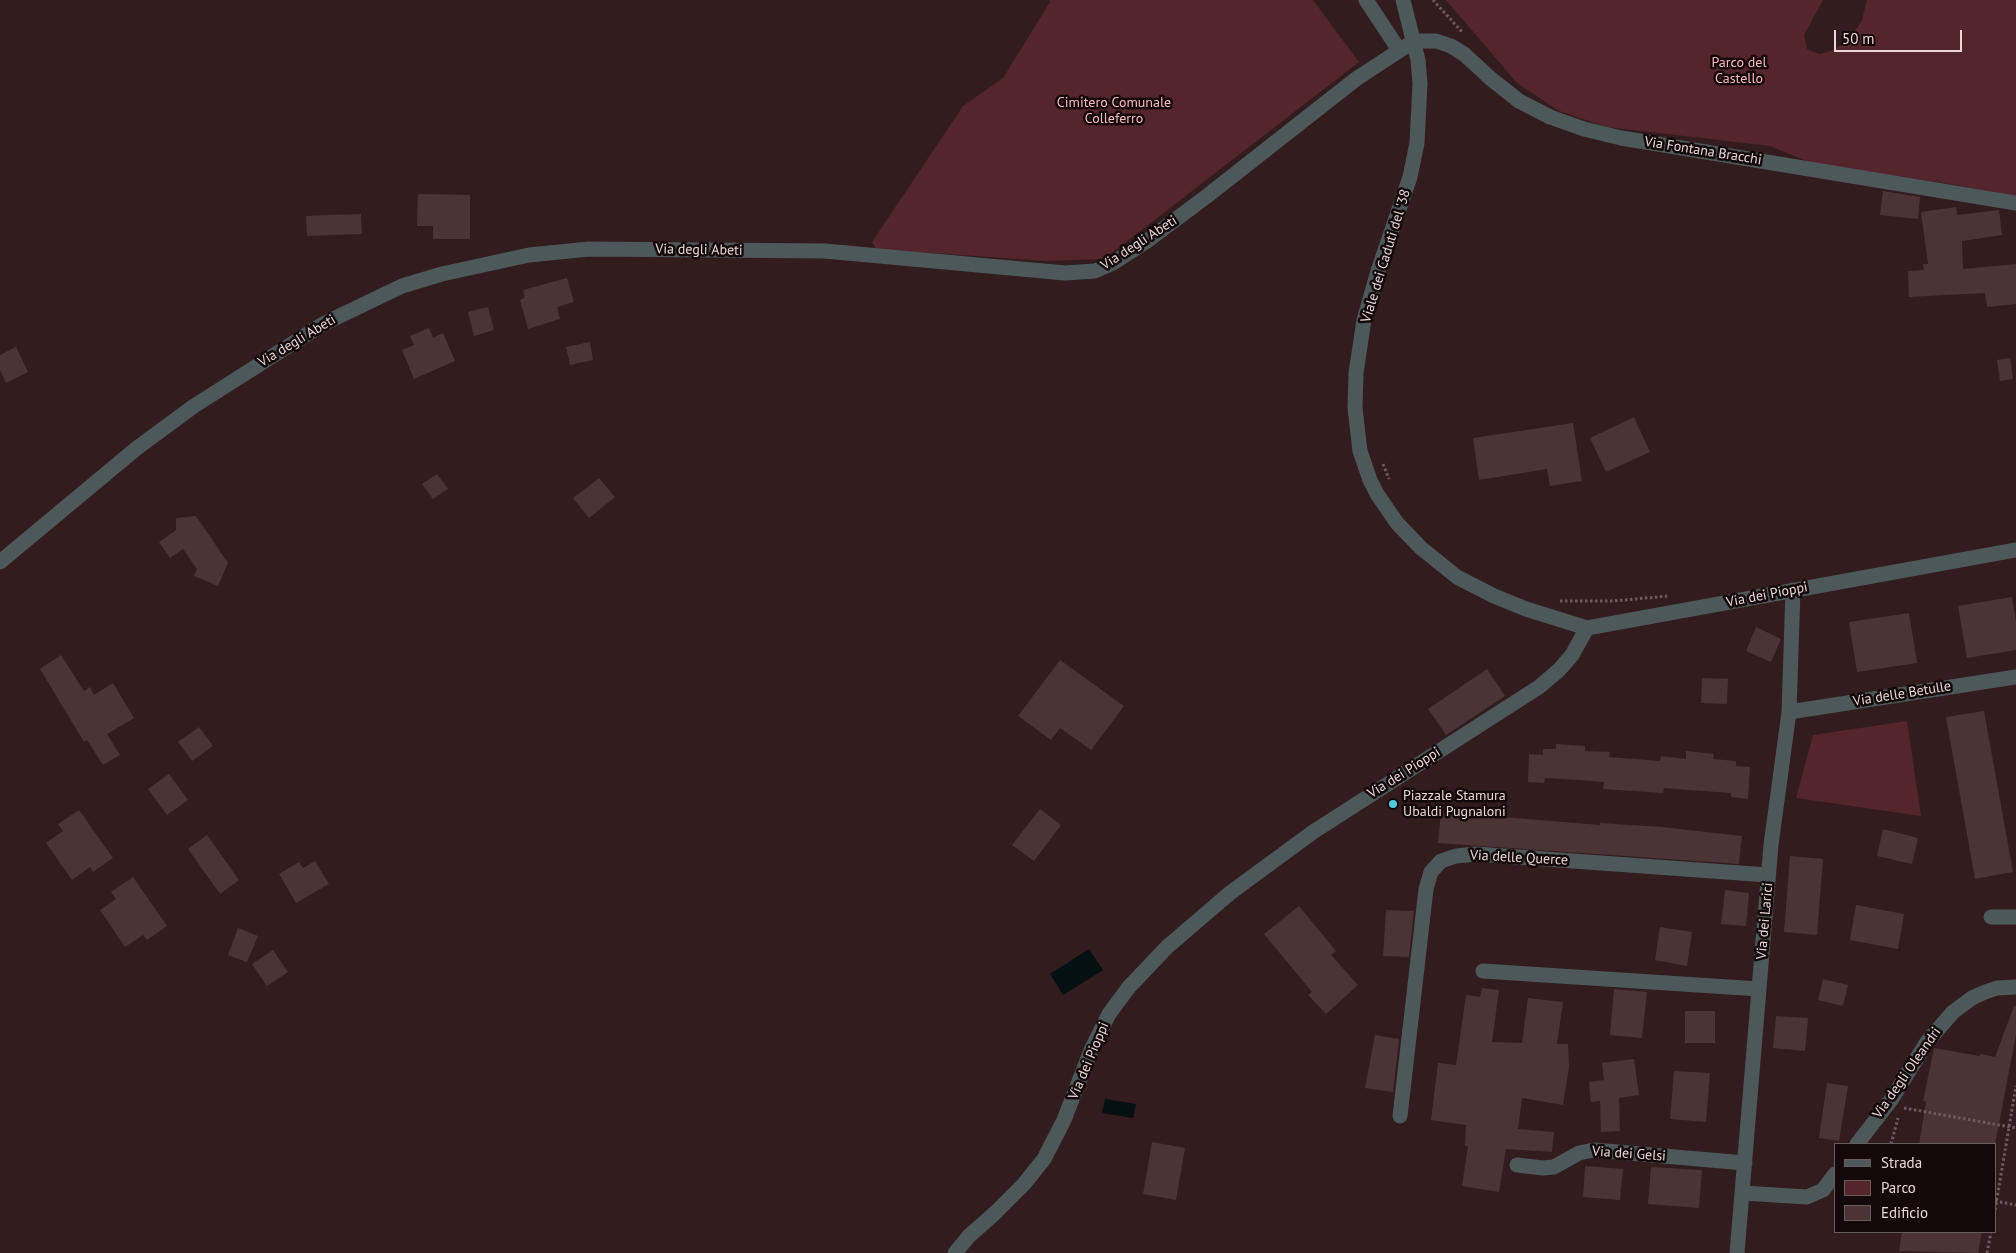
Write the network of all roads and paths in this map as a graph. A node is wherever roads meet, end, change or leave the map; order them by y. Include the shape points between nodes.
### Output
1 (1366, 0) edge
2 (1402, 0) edge
3 (1434, 0) edge
4 (1469, 40) dead end
5 (1414, 41) junction
6 (1399, 50) junction
7 (2016, 203) edge
8 (1380, 457) dead end
9 (1392, 485) dead end
10 (2016, 550) edge
11 (0, 562) edge
12 (1793, 590) junction
13 (1674, 595) dead end
14 (1552, 600) dead end
15 (1587, 628) junction
16 (2016, 677) edge
17 (1789, 712) junction
18 (1768, 875) junction
19 (1991, 917) dead end
20 (2016, 917) edge
21 (1483, 971) dead end
22 (2016, 987) edge
23 (1759, 989) junction
24 (2016, 1086) edge
25 (1896, 1106) dead end
26 (1400, 1116) dead end
27 (2009, 1127) junction
28 (2016, 1128) edge
29 (1858, 1143) edge
30 (1745, 1163) junction
31 (1517, 1165) dead end
32 (1834, 1175) edge
33 (1743, 1193) junction
34 (1996, 1201) edge
35 (2016, 1205) edge
36 (1991, 1233) edge
37 (955, 1253) edge
38 (1737, 1253) edge
39 (1987, 1253) edge

1 - 6 street
2 - 5 street, Viale dei Caduti del '38
3 - 4 path
5 - 6 street, Via degli Abeti
5 - 7 street, Via Fontana Bracchi via 1436,41 1451,46 1520,101 1550,117 1584,129 1621,138
5 - 15 street, Viale dei Caduti del '38 via 1420,84 1417,143 1405,195 1368,303 1356,373 1356,423 1364,466 1377,494 1397,523 1445,568 1494,596
6 - 11 street, Via degli Abeti via 1356,79 1166,227 1113,263 1095,271 1065,273 824,251 589,249 528,255 402,286 323,324 200,402 138,448
8 - 9 path
10 - 12 street, Via dei Pioppi
12 - 15 street, Via dei Pioppi
12 - 17 street, Via dei Larici
13 - 14 path via 1613,601
15 - 37 street, Via dei Pioppi via 1572,655 1539,687 1312,832 1240,885 1167,948 1129,987 1104,1023 1044,1160
16 - 17 street, Via delle Betulle
17 - 18 street, Via dei Larici
18 - 23 street, Via dei Larici
18 - 26 street, Via delle Querce via 1476,854 1441,861 1431,872 1426,889
19 - 20 street
21 - 23 street
22 - 29 street, Via degli Oleandri via 1985,992 1953,1012 1927,1042 1891,1100
23 - 30 street, Via dei Larici
24 - 27 path
25 - 27 path
27 - 28 path
27 - 34 path
30 - 31 street, Via dei Gelsi via 1594,1150 1579,1153 1554,1167
30 - 33 street, Via dei Larici
32 - 33 street via 1822,1190 1807,1196
33 - 38 street, Via dei Larici
34 - 35 path
36 - 39 path

